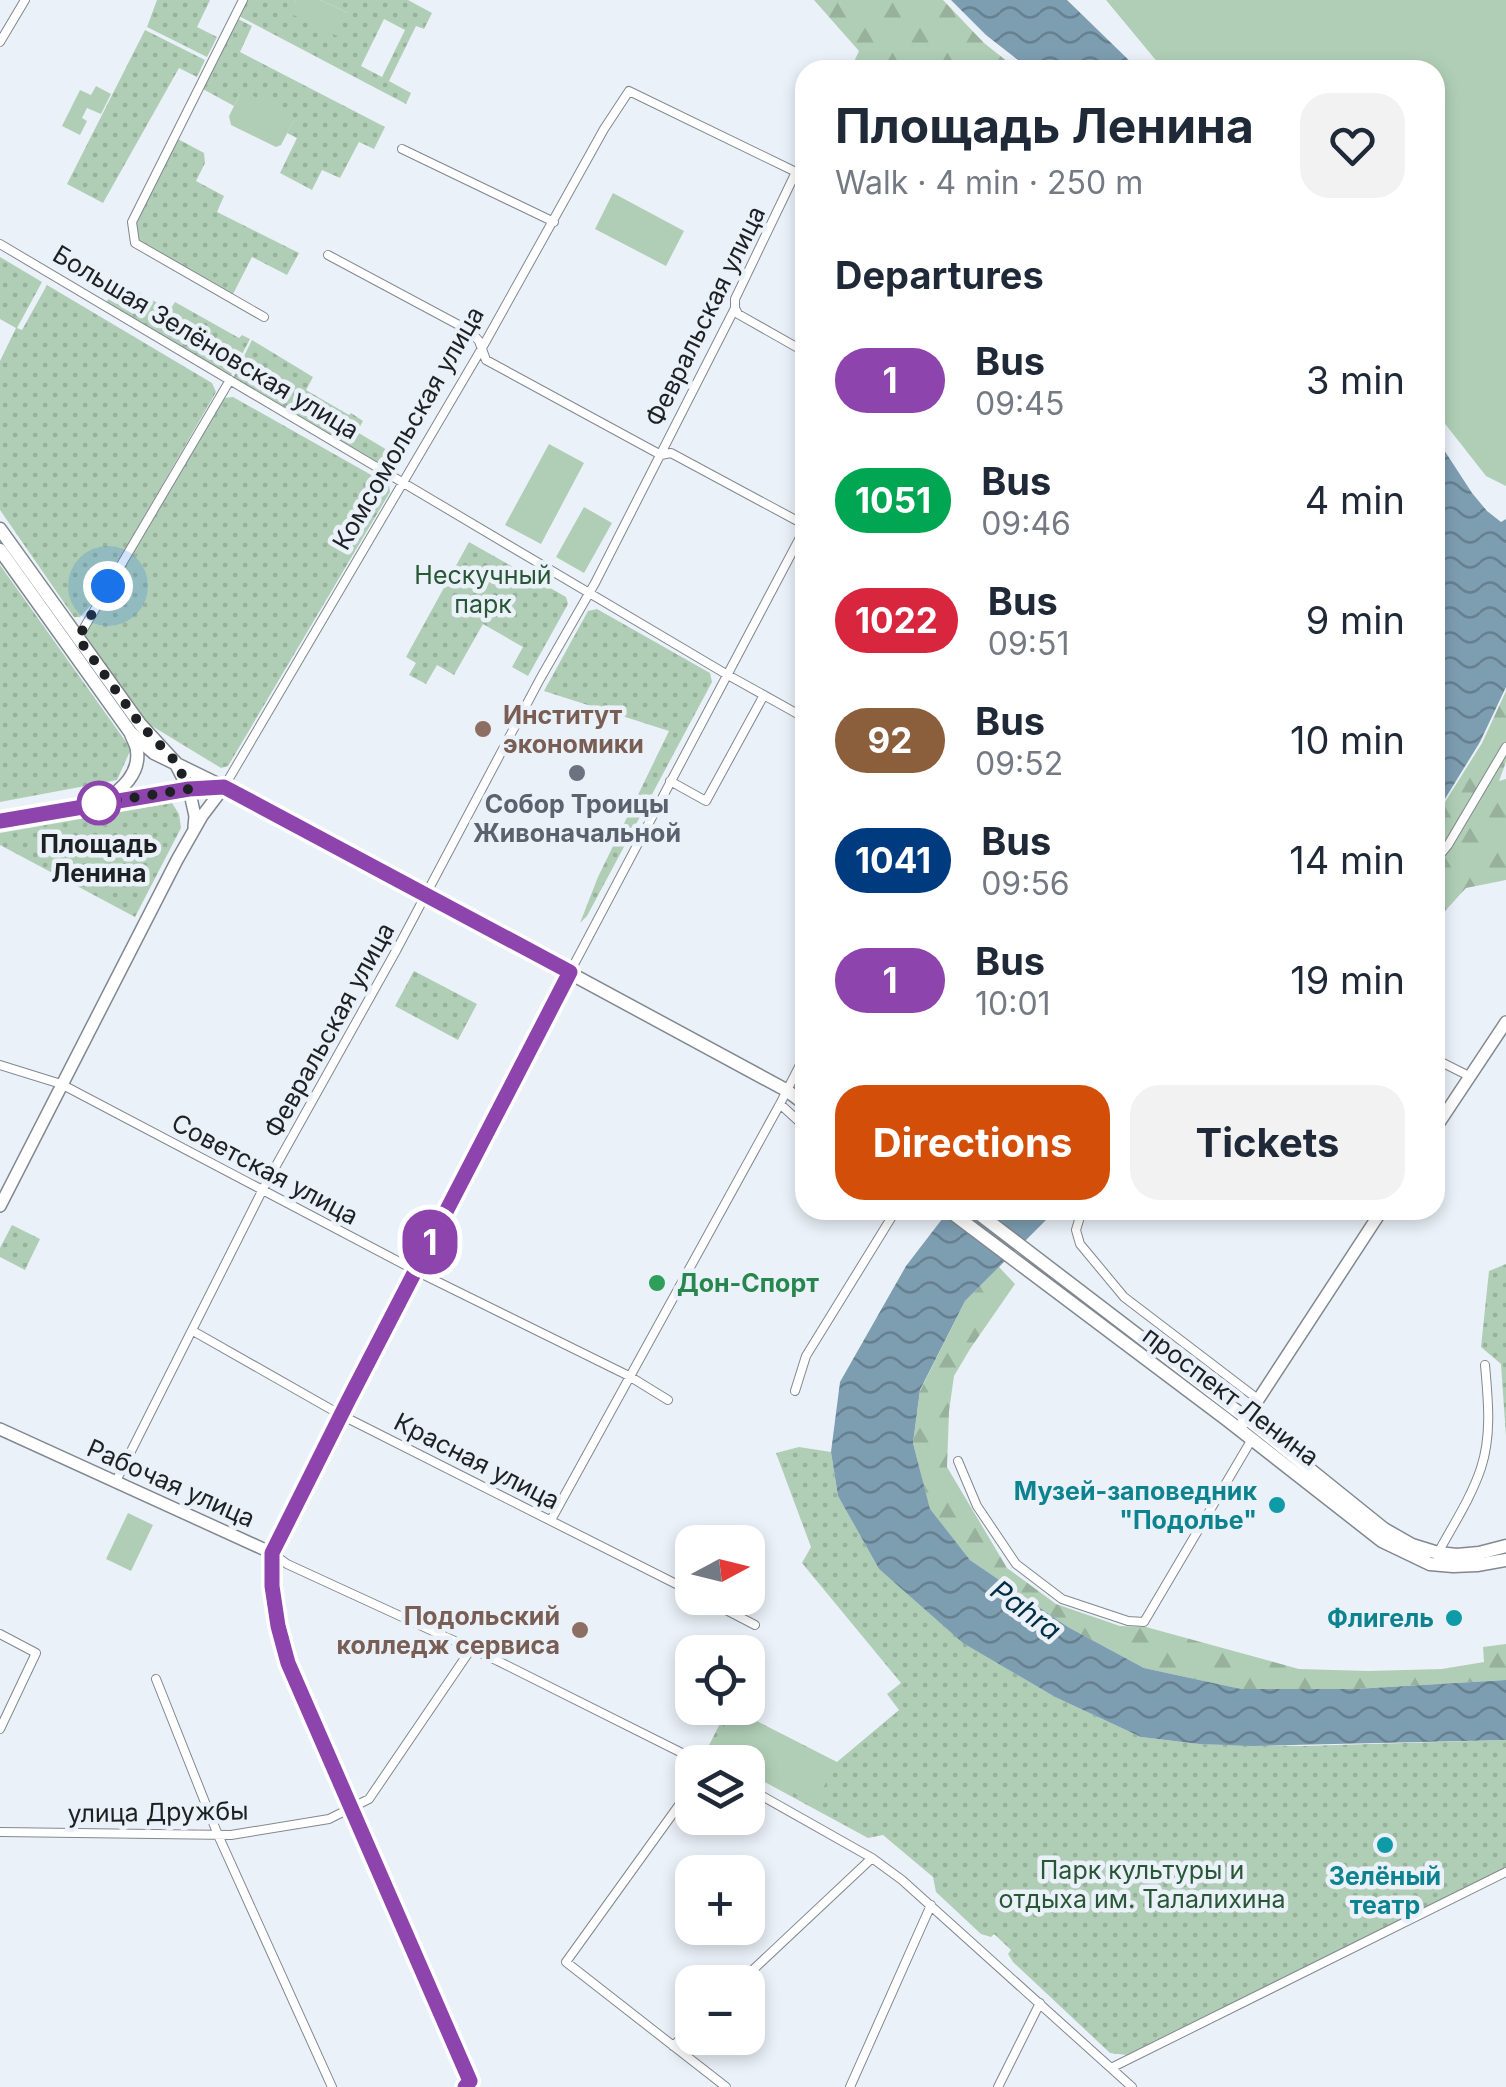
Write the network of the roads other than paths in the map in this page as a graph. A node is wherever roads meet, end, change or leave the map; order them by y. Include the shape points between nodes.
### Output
1 (25, 0) edge
2 (242, 0) edge
3 (0, 42) edge
4 (402, 149) dead end
5 (795, 170) edge
6 (795, 184) edge
7 (554, 222) junction
8 (0, 244) edge
9 (328, 256) dead end
10 (734, 308) junction
11 (264, 317) dead end
12 (795, 346) edge
13 (482, 348) junction
14 (230, 380) junction
15 (661, 455) junction
16 (403, 482) junction
17 (795, 521) edge
18 (0, 528) edge
19 (795, 545) edge
20 (0, 550) edge
21 (590, 593) junction
22 (78, 638) junction
23 (726, 674) junction
24 (764, 696) junction
25 (795, 713) edge
26 (130, 732) junction
27 (1506, 747) edge
28 (176, 762) junction
29 (670, 782) junction
30 (224, 787) junction
31 (189, 789) junction
32 (100, 803) junction
33 (0, 820) edge
34 (193, 831) junction
35 (1445, 849) edge
36 (425, 894) junction
37 (570, 972) junction
38 (1506, 1022) edge
39 (0, 1064) edge
40 (1445, 1065) edge
41 (795, 1073) edge
42 (1469, 1076) junction
43 (61, 1084) junction
44 (786, 1090) junction
45 (795, 1095) edge
46 (780, 1104) junction
47 (1445, 1113) edge
48 (795, 1118) edge
49 (263, 1189) junction
50 (0, 1206) edge
51 (890, 1220) edge
52 (961, 1220) edge
53 (987, 1220) edge
54 (1079, 1220) edge
55 (1376, 1220) edge
56 (416, 1270) junction
57 (193, 1332) junction
58 (1485, 1365) dead end
59 (629, 1376) junction
60 (794, 1391) dead end
61 (668, 1400) dead end
62 (1259, 1400) junction
63 (341, 1415) junction
64 (1242, 1423) junction
65 (0, 1430) edge
66 (1252, 1439) junction
67 (958, 1461) dead end
68 (115, 1483) junction
69 (550, 1520) junction
70 (1506, 1546) edge
71 (272, 1553) junction
72 (1438, 1553) junction
73 (1506, 1560) edge
74 (675, 1583) edge
75 (736, 1615) edge
76 (755, 1625) dead end
77 (0, 1634) edge
78 (471, 1649) junction
79 (156, 1679) dead end
80 (0, 1729) edge
81 (675, 1750) edge
82 (765, 1798) edge
83 (352, 1808) junction
84 (675, 1811) edge
85 (0, 1832) edge
86 (218, 1835) junction
87 (872, 1858) junction
88 (1506, 1872) edge
89 (930, 1905) junction
90 (758, 1965) edge
91 (1040, 2003) junction
92 (673, 2046) joint
93 (1111, 2068) junction
94 (332, 2087) edge
95 (472, 2087) edge
96 (726, 2087) edge
97 (850, 2087) edge
98 (998, 2087) edge
99 (1132, 2087) edge

1 - 3 street
2 - 11 street via 132,222 134,244
4 - 7 street
5 - 7 street, Комсомольская улица via 629,91
6 - 10 street, Февральская улица
7 - 13 street, Комсомольская улица
8 - 14 street, Большая Зелёновская улица
9 - 13 street via 470,330
10 - 12 street
10 - 15 street, Февральская улица
13 - 15 street via 486,360
13 - 16 street, Комсомольская улица
14 - 16 street, Большая Зелёновская улица
14 - 22 street
15 - 17 street via 671,453
15 - 21 street, Февральская улица
16 - 21 street, Большая Зелёновская улица
16 - 30 street, Комсомольская улица
18 - 22 main road
19 - 23 street
20 - 26 main road
21 - 23 street, Большая Зелёновская улица
21 - 36 street, Февральская улица
22 - 28 main road
23 - 24 street, Большая Зелёновская улица
23 - 29 street
24 - 25 street, Большая Зелёновская улица
24 - 29 street via 706,802
26 - 28 main road
26 - 32 main road via 138,752 129,780
27 - 35 street
28 - 30 main road
28 - 31 main road
29 - 37 street
30 - 31 main road
30 - 34 street
30 - 36 main road
31 - 32 main road
31 - 34 street
32 - 33 main road
34 - 43 street
36 - 37 main road
36 - 49 street, Февральская улица
37 - 44 main road
37 - 56 street
38 - 42 street
39 - 43 street, Советская улица
40 - 42 street
41 - 44 street
42 - 47 street
43 - 49 street, Советская улица
43 - 50 street
44 - 45 main road
44 - 46 street
46 - 48 street
46 - 59 street
49 - 56 street, Советская улица
49 - 57 street, Февральская улица
51 - 60 street via 806,1356
52 - 64 main road, проспект Ленина
53 - 64 main road, проспект Ленина
54 - 62 street via 1080,1244 1124,1296
55 - 62 street
56 - 59 street, Советская улица
56 - 63 street
57 - 63 street, Красная улица
57 - 68 street, Февральская улица
58 - 72 street via 1488,1440 1482,1466
59 - 61 street, Советская улица
59 - 69 street
62 - 64 street
63 - 69 street, Красная улица
63 - 71 street
64 - 66 main road, проспект Ленина
64 - 72 main road, проспект Ленина via 1384,1529
65 - 68 street, Рабочая улица
66 - 67 street via 1144,1622 1062,1599 1016,1564 977,1506
66 - 73 main road, проспект Ленина via 1410,1556 1454,1566
68 - 71 street, Рабочая улица
69 - 74 street, Красная улица
70 - 72 main road, проспект Ленина
71 - 78 street, Рабочая улица
71 - 83 street via 283,1648
75 - 76 street
77 - 80 street via 36,1653
78 - 81 street, Рабочая улица
78 - 83 street, улица Дружбы via 369,1799
79 - 86 street
82 - 87 street
83 - 86 street, улица Дружбы via 329,1819
83 - 95 street
84 - 92 street via 566,1962
85 - 86 street, улица Дружбы
86 - 94 street
87 - 89 street
87 - 90 street
88 - 93 street
89 - 91 street
89 - 97 street
91 - 93 street
91 - 98 street
92 - 96 street
93 - 99 street

